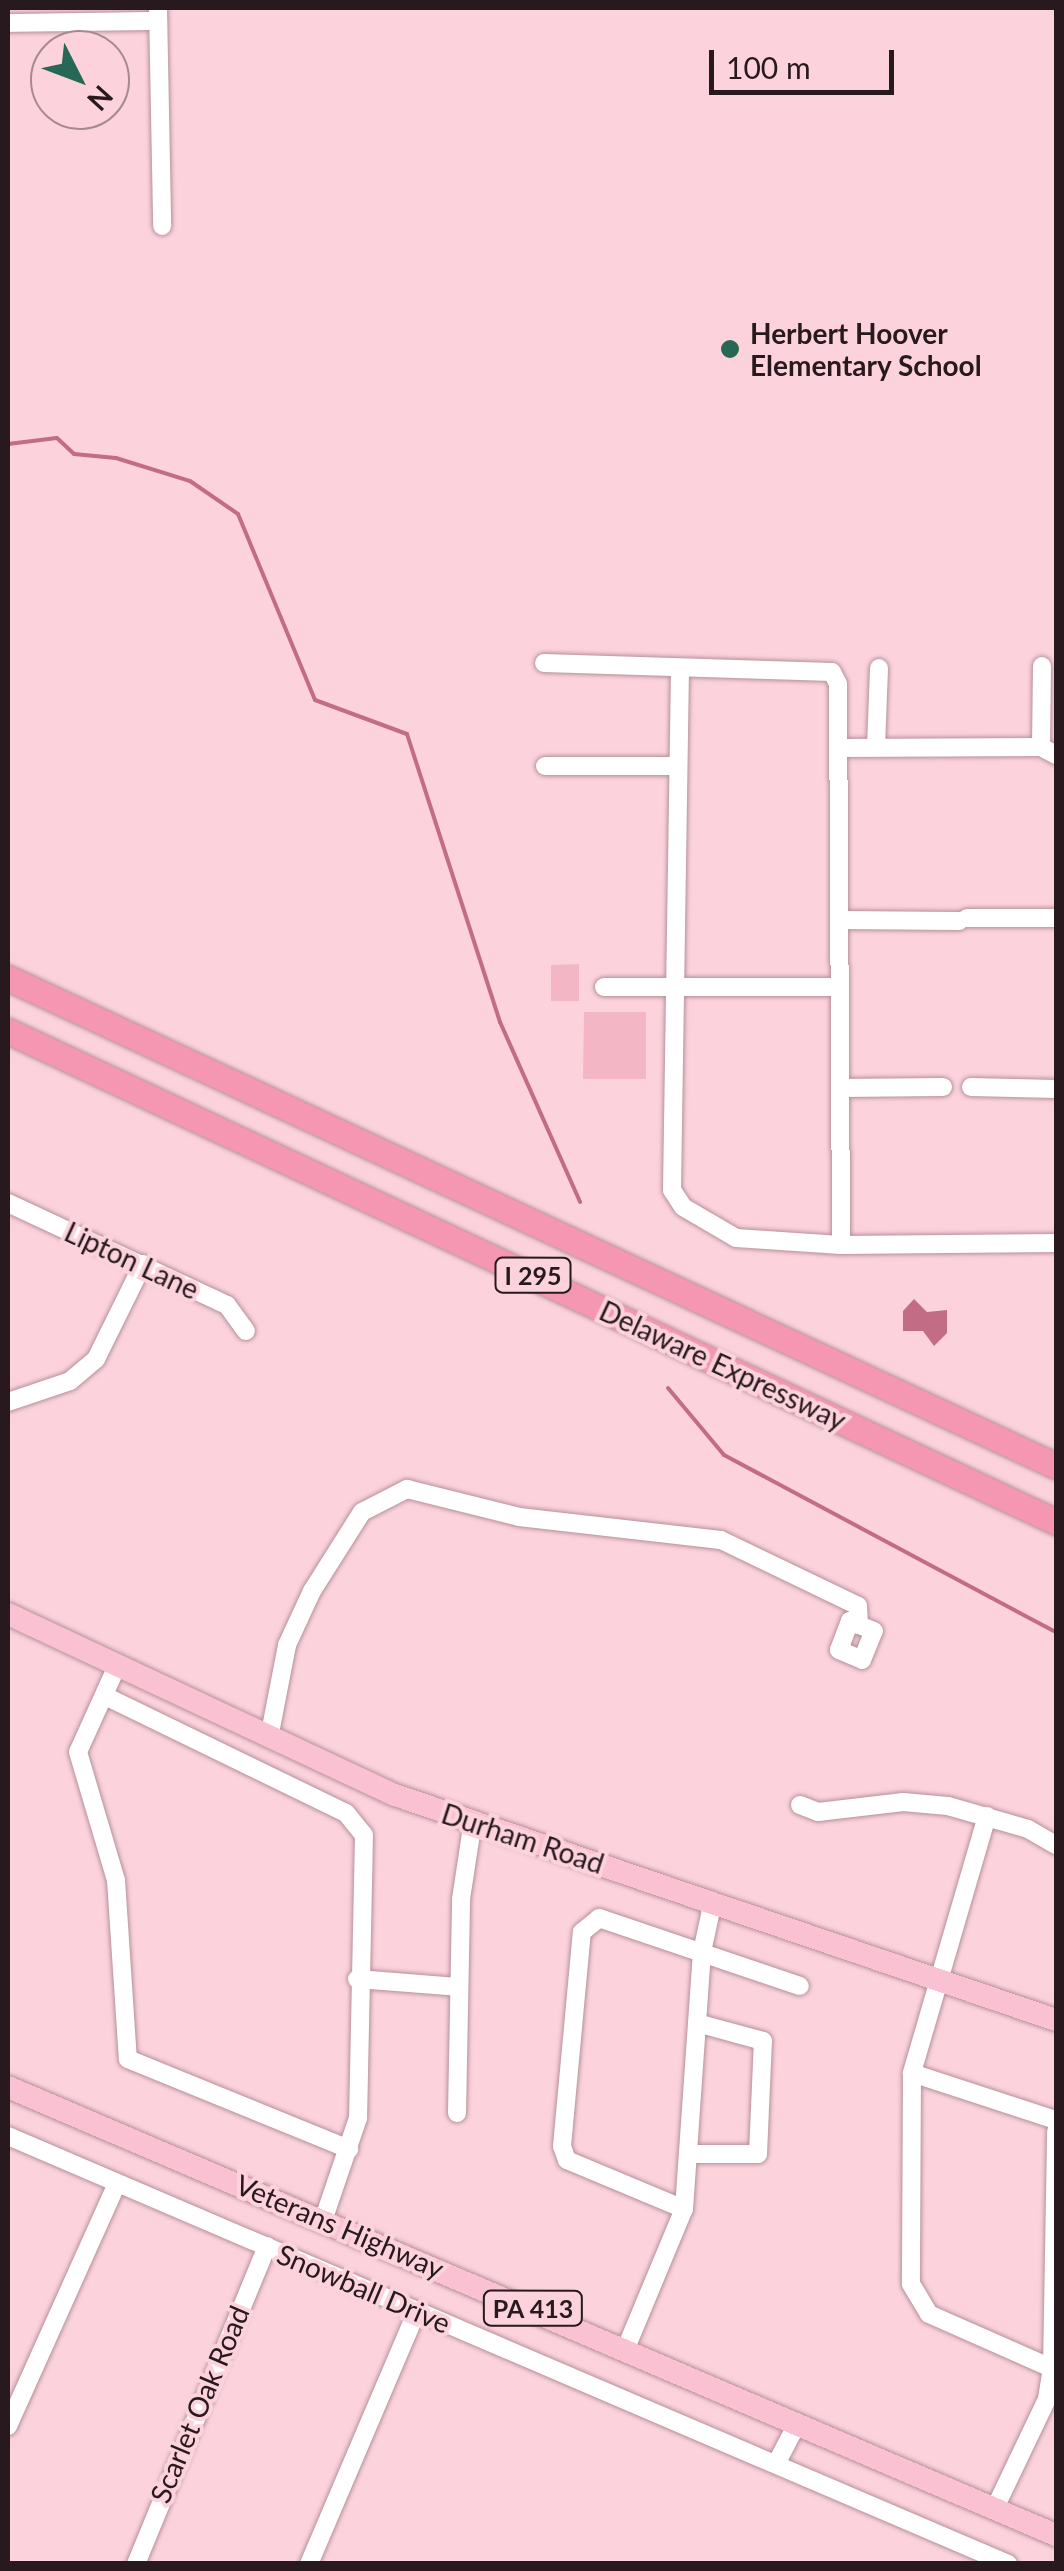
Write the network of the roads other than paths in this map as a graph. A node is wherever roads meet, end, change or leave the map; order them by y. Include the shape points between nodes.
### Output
1 (158, 14) edge
2 (8, 23) edge
3 (162, 226) dead end
4 (544, 663) dead end
5 (1042, 666) dead end
6 (879, 668) dead end
7 (680, 669) junction
8 (876, 747) junction
9 (838, 748) junction
10 (1048, 751) edge
11 (545, 766) dead end
12 (675, 766) junction
13 (1056, 918) edge
14 (839, 920) junction
15 (8, 978) edge
16 (604, 987) dead end
17 (838, 987) junction
18 (675, 988) junction
19 (8, 1031) edge
20 (943, 1087) dead end
21 (971, 1087) dead end
22 (840, 1088) junction
23 (1056, 1088) edge
24 (8, 1203) edge
25 (1056, 1243) edge
26 (841, 1244) junction
27 (143, 1264) junction
28 (246, 1330) dead end
29 (8, 1402) edge
30 (1056, 1466) edge
31 (1056, 1522) edge
32 (8, 1614) edge
33 (860, 1625) dead end
34 (117, 1666) junction
35 (105, 1696) junction
36 (269, 1738) junction
37 (800, 1805) dead end
38 (987, 1816) junction
39 (473, 1822) junction
40 (1056, 1845) edge
41 (713, 1901) junction
42 (702, 1952) junction
43 (357, 1978) junction
44 (941, 1978) junction
45 (800, 1986) dead end
46 (458, 1988) junction
47 (1056, 2020) edge
48 (697, 2023) junction
49 (912, 2073) junction
50 (8, 2087) edge
51 (457, 2113) dead end
52 (1056, 2120) edge
53 (1056, 2131) edge
54 (8, 2136) edge
55 (349, 2150) junction
56 (688, 2154) junction
57 (116, 2183) junction
58 (684, 2209) junction
59 (324, 2218) junction
60 (267, 2246) junction
61 (417, 2311) junction
62 (626, 2348) junction
63 (1054, 2369) edge
64 (1052, 2401) edge
65 (797, 2424) junction
66 (8, 2426) edge
67 (776, 2464) junction
68 (995, 2508) junction
69 (1056, 2535) edge
70 (136, 2564) edge
71 (309, 2564) edge
72 (1008, 2564) edge

1 - 2 street
1 - 3 street
4 - 7 street
5 - 10 street
6 - 8 street
7 - 9 street via 832,672
7 - 12 street
8 - 9 street
8 - 10 street
9 - 14 street
11 - 12 street
12 - 18 street
13 - 14 street
14 - 17 street
15 - 30 highway, Delaware Expressway / I 295
16 - 18 street
17 - 18 street
17 - 22 street
18 - 26 street via 672,1190 683,1207 736,1238
19 - 31 highway, Delaware Expressway / I 295
20 - 22 street
21 - 23 street
22 - 26 street
24 - 27 street, Lipton Lane
25 - 26 street
27 - 28 street, Lipton Lane via 227,1305
27 - 29 street via 96,1358 70,1381
32 - 34 main road, Durham Road
33 - 36 street via 862,1612 846,1597 720,1540 519,1517 407,1489 362,1512 312,1591 287,1646
34 - 35 street
34 - 36 main road, Durham Road
35 - 43 street via 357,1820 364,1835
35 - 55 street via 78,1752 116,1880 128,2060
36 - 39 main road, Durham Road via 395,1796
37 - 38 street via 837,1812 920,1802
38 - 40 street
38 - 44 street
39 - 41 main road, Durham Road
39 - 46 street
41 - 42 street
41 - 44 main road, Durham Road
42 - 45 street
42 - 48 street
42 - 58 street via 599,1918 588,1923 562,2146 578,2170
43 - 46 street
43 - 55 street via 358,2118
44 - 47 main road, Durham Road
44 - 49 street
46 - 51 street
48 - 56 street
48 - 56 street via 763,2040 758,2154
49 - 52 street
49 - 63 street via 914,2297 944,2322
50 - 59 main road, Veterans Highway / PA 413
53 - 63 street
54 - 57 street, Snowball Drive
55 - 59 street
56 - 58 street
57 - 60 street, Snowball Drive
57 - 66 street
58 - 62 street
59 - 62 main road, Veterans Highway / PA 413
60 - 61 street, Snowball Drive
60 - 70 street, Scarlet Oak Road
61 - 67 street, Snowball Drive
61 - 71 street
62 - 65 main road, Veterans Highway / PA 413
63 - 64 street
64 - 68 street
65 - 67 street
65 - 68 main road, Veterans Highway / PA 413
67 - 72 street, Snowball Drive
68 - 69 main road, Veterans Highway / PA 413

